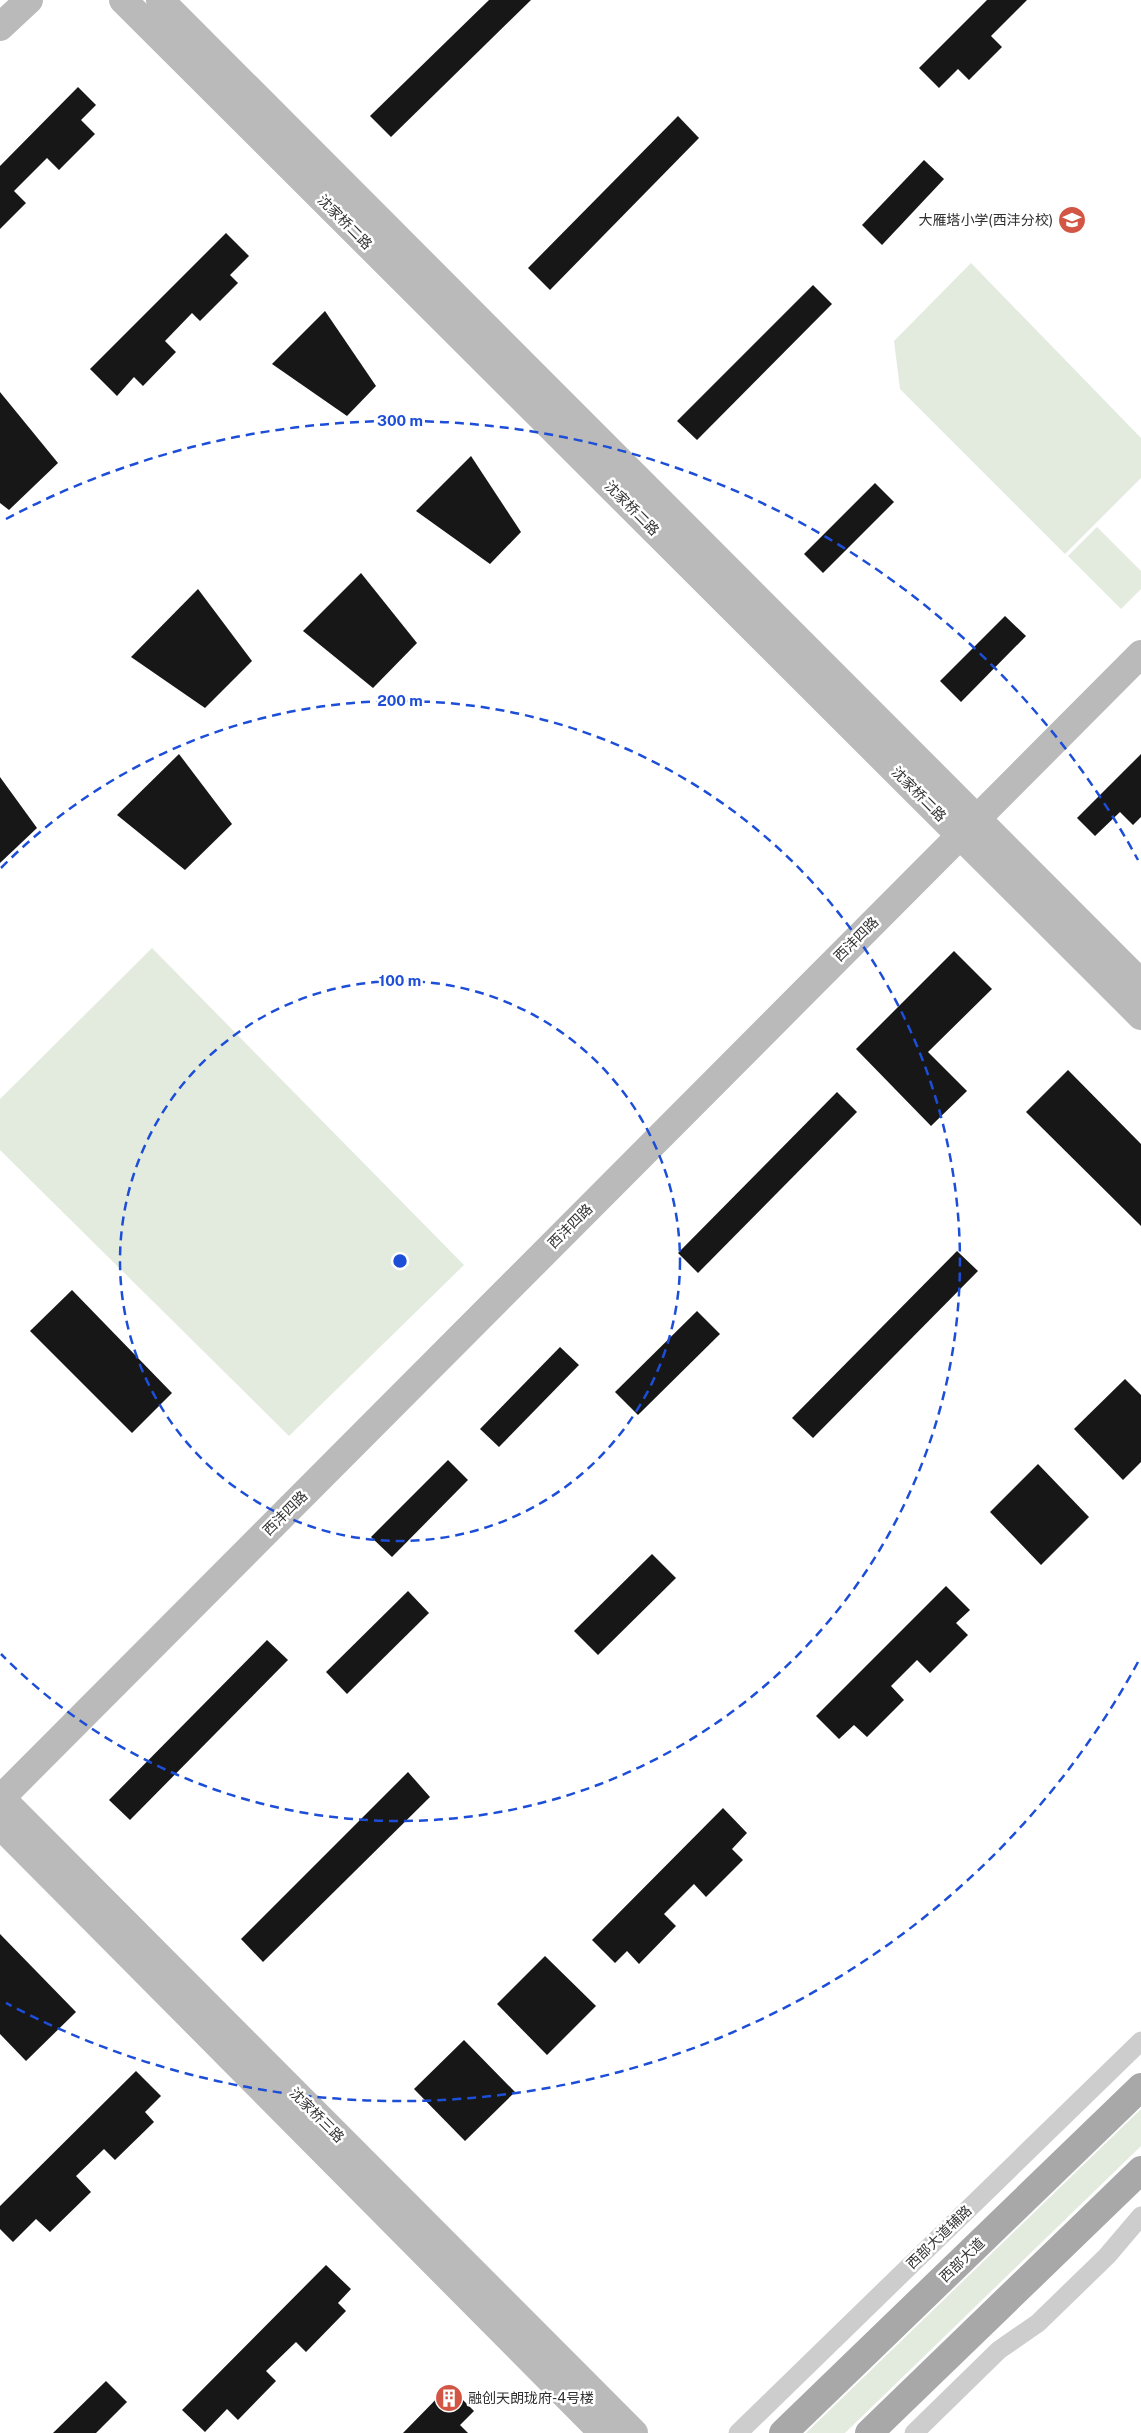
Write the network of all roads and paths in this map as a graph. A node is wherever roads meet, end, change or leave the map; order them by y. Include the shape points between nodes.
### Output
1 (29, 0) edge
2 (123, 0) edge
3 (160, 0) edge
4 (0, 27) edge
5 (1141, 654) edge
6 (968, 826) junction
7 (1141, 983) edge
8 (1141, 1016) edge
9 (0, 1798) edge
10 (0, 1825) edge
11 (1141, 2041) edge
12 (1141, 2087) edge
13 (1141, 2170) edge
14 (1141, 2216) edge
15 (603, 2433) edge
16 (634, 2433) edge
17 (738, 2433) edge
18 (783, 2433) edge
19 (869, 2433) edge
20 (914, 2433) edge

1 - 4 street
2 - 6 street, 沈家桥二路
3 - 6 street, 沈家桥二路
5 - 6 street, 西沣四路
6 - 7 street, 沈家桥二路
6 - 8 street, 沈家桥二路
6 - 9 street, 西沣四路
9 - 16 street, 沈家桥三路
10 - 15 street, 沈家桥三路
11 - 17 street, 西部大道辅路
12 - 18 main road, 西部大道
13 - 19 main road
14 - 20 street via 1108,2256 1038,2323 1000,2350

